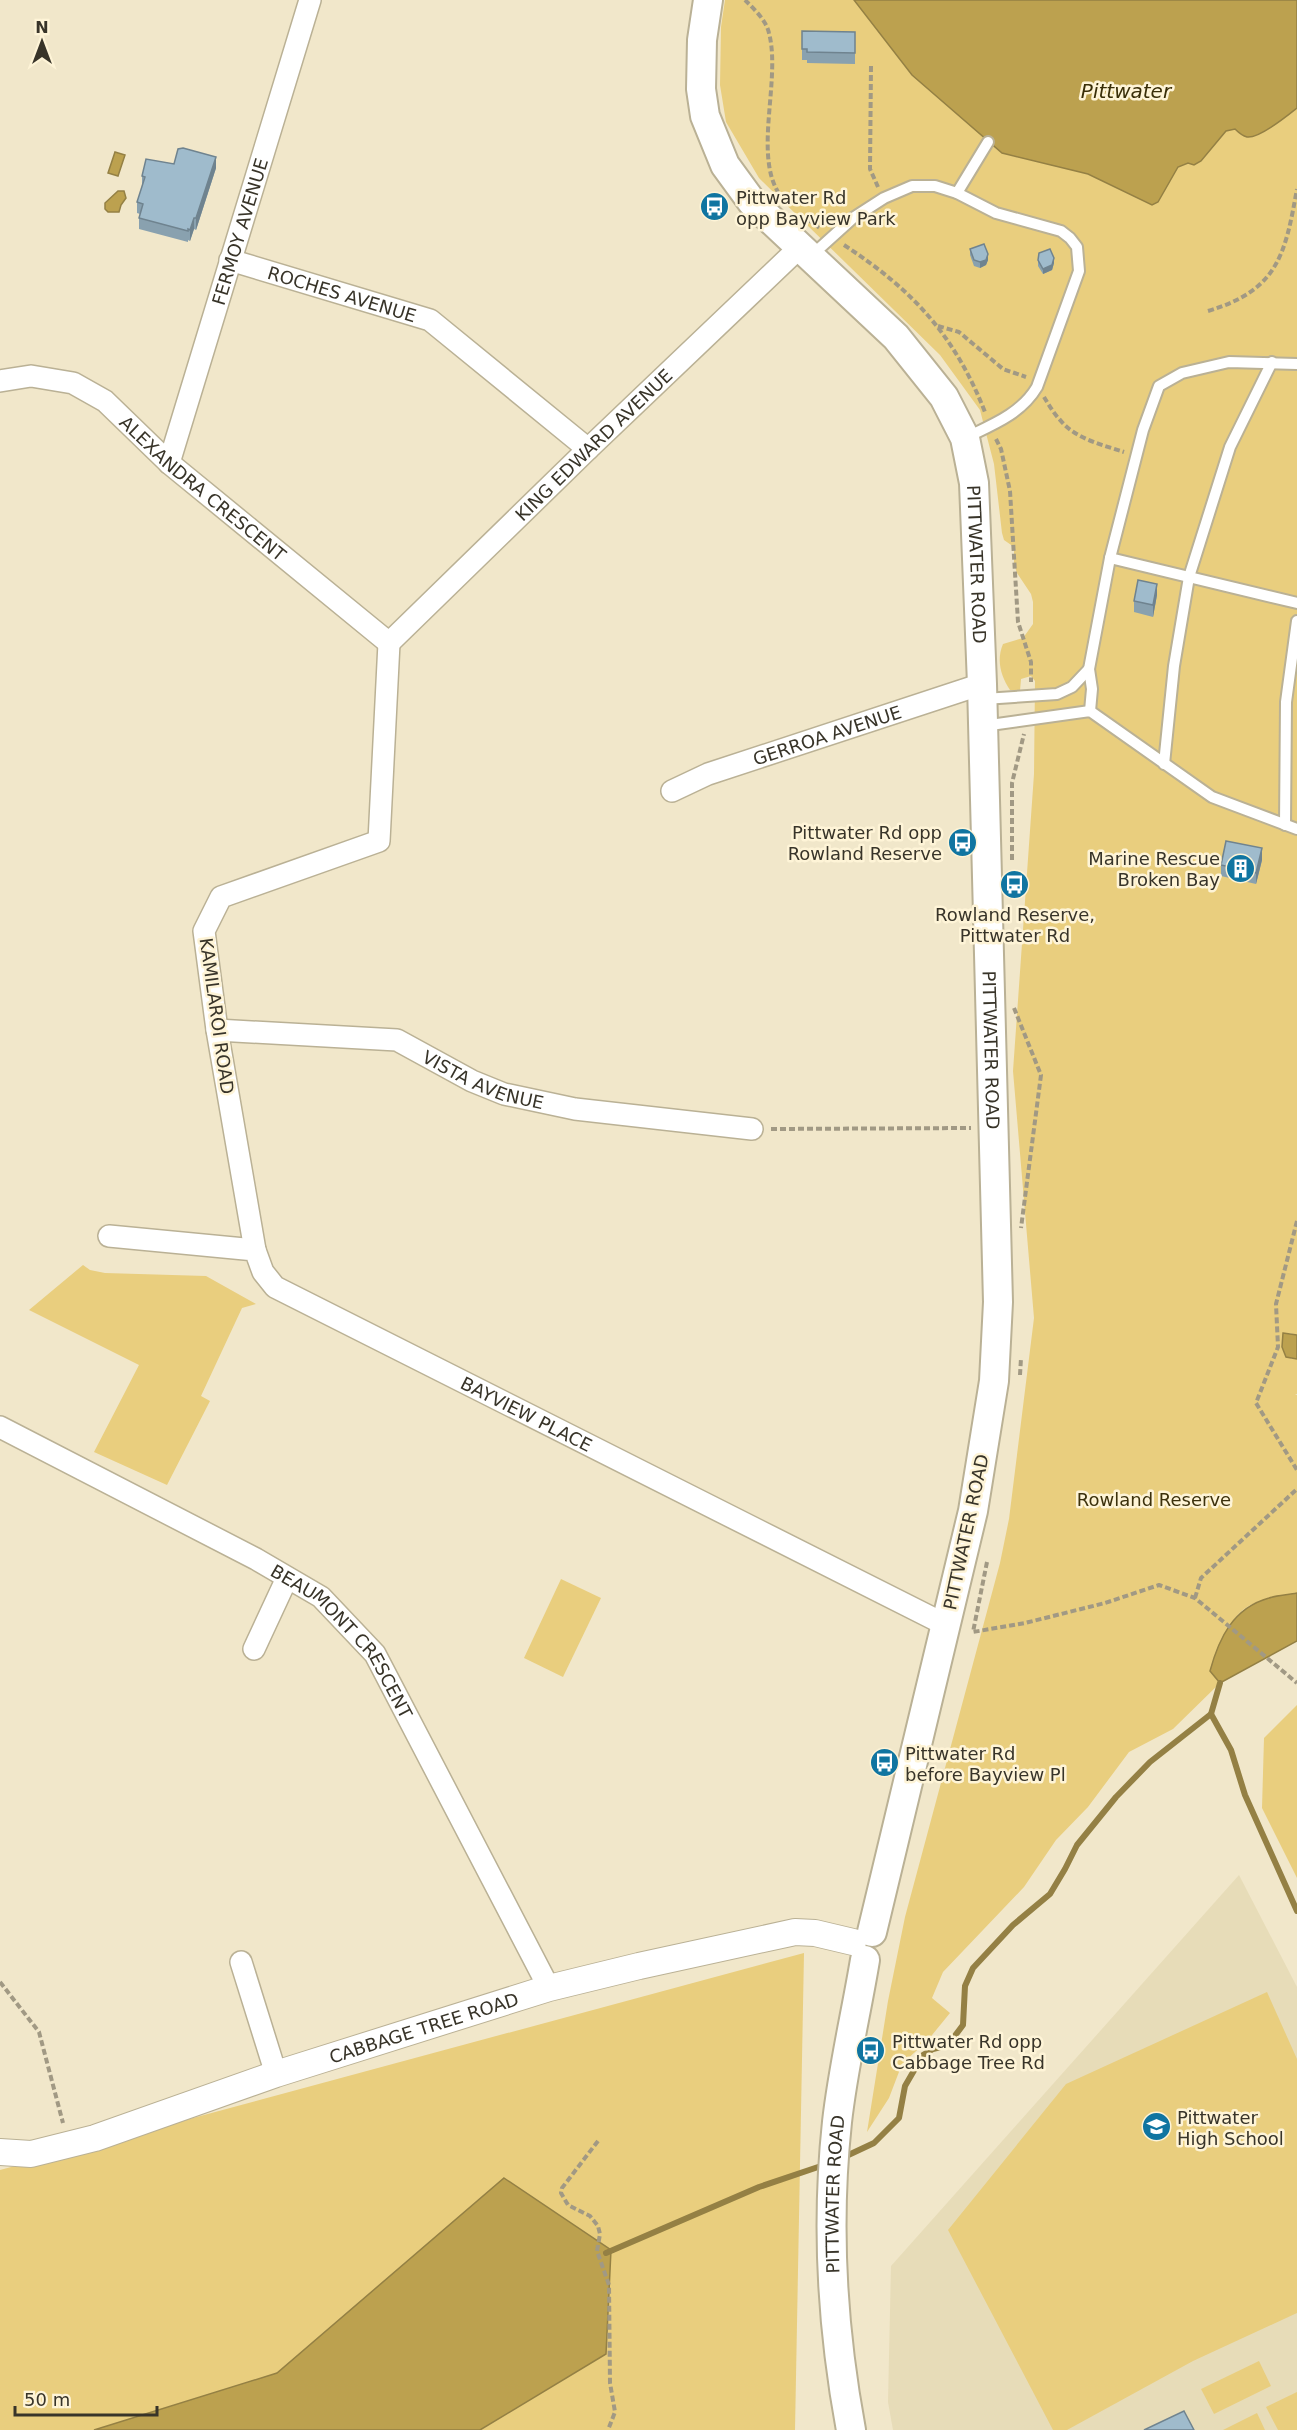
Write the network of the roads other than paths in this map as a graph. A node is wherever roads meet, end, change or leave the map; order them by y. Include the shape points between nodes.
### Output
1 (309, 0) edge
2 (708, 0) edge
3 (988, 142) dead end
4 (957, 194) junction
5 (806, 252) junction
6 (231, 260) junction
7 (1272, 362) junction
8 (1297, 364) edge
9 (0, 381) edge
10 (965, 438) junction
11 (588, 449) junction
12 (169, 464) junction
13 (1110, 558) junction
14 (1189, 577) junction
15 (1297, 603) edge
16 (1297, 621) edge
17 (389, 644) junction
18 (1089, 669) junction
19 (982, 703) junction
20 (1090, 711) junction
21 (1164, 764) junction
22 (672, 791) dead end
23 (1285, 825) junction
24 (1297, 829) edge
25 (217, 1030) junction
26 (753, 1129) road end
27 (109, 1236) dead end
28 (255, 1250) junction
29 (0, 1427) edge
30 (287, 1578) junction
31 (946, 1625) junction
32 (254, 1649) dead end
33 (864, 1945) junction
34 (241, 1962) dead end
35 (549, 1988) junction
36 (276, 2074) junction
37 (0, 2152) edge
38 (852, 2430) edge

1 - 6 street, FERMOY AVENUE
2 - 5 main road, PITTWATER ROAD via 701,89 713,140 752,202
3 - 4 lane
4 - 5 lane via 935,186 912,186 884,198
4 - 10 lane via 996,213 1061,231 1077,247 1079,271 1031,398 1018,410
5 - 10 main road, PITTWATER ROAD via 896,337 944,397
5 - 11 street, KING EDWARD AVENUE
6 - 11 street, ROCHES AVENUE via 430,320
6 - 12 street, FERMOY AVENUE
7 - 8 lane
7 - 13 lane via 1229,362 1182,373 1160,386 1136,456
7 - 14 lane via 1230,447
9 - 12 street, ALEXANDRA CRESCENT via 31,376 73,383 105,401
10 - 19 main road, PITTWATER ROAD via 974,483
11 - 17 street, KING EDWARD AVENUE
12 - 17 street, ALEXANDRA CRESCENT
13 - 14 lane
13 - 18 lane
14 - 15 lane
14 - 21 lane via 1174,666
16 - 23 lane via 1286,702
17 - 25 street, KAMILAROI ROAD via 379,841 221,897 204,931
18 - 19 lane via 1072,687 1058,694
18 - 20 lane
19 - 20 lane
19 - 22 street, GERROA AVENUE via 708,774
19 - 31 main road, PITTWATER ROAD via 998,1302 994,1381 974,1511
20 - 21 lane
21 - 23 lane via 1212,796
23 - 24 lane
25 - 26 street, VISTA AVENUE via 397,1040 504,1094 575,1109
25 - 28 street, KAMILAROI ROAD
27 - 28 street
28 - 31 street, BAYVIEW PLACE via 263,1272 275,1287
29 - 30 street, BEAUMONT CRESCENT
30 - 32 street
30 - 35 street, BEAUMONT CRESCENT via 321,1597 375,1654
31 - 33 main road, PITTWATER ROAD
33 - 35 street, CABBAGE TREE ROAD via 815,1933 776,1935
33 - 38 main road, PITTWATER ROAD via 837,2121 830,2225 834,2313
34 - 36 street
35 - 36 street, CABBAGE TREE ROAD
36 - 37 street, CABBAGE TREE ROAD via 95,2138 31,2154

